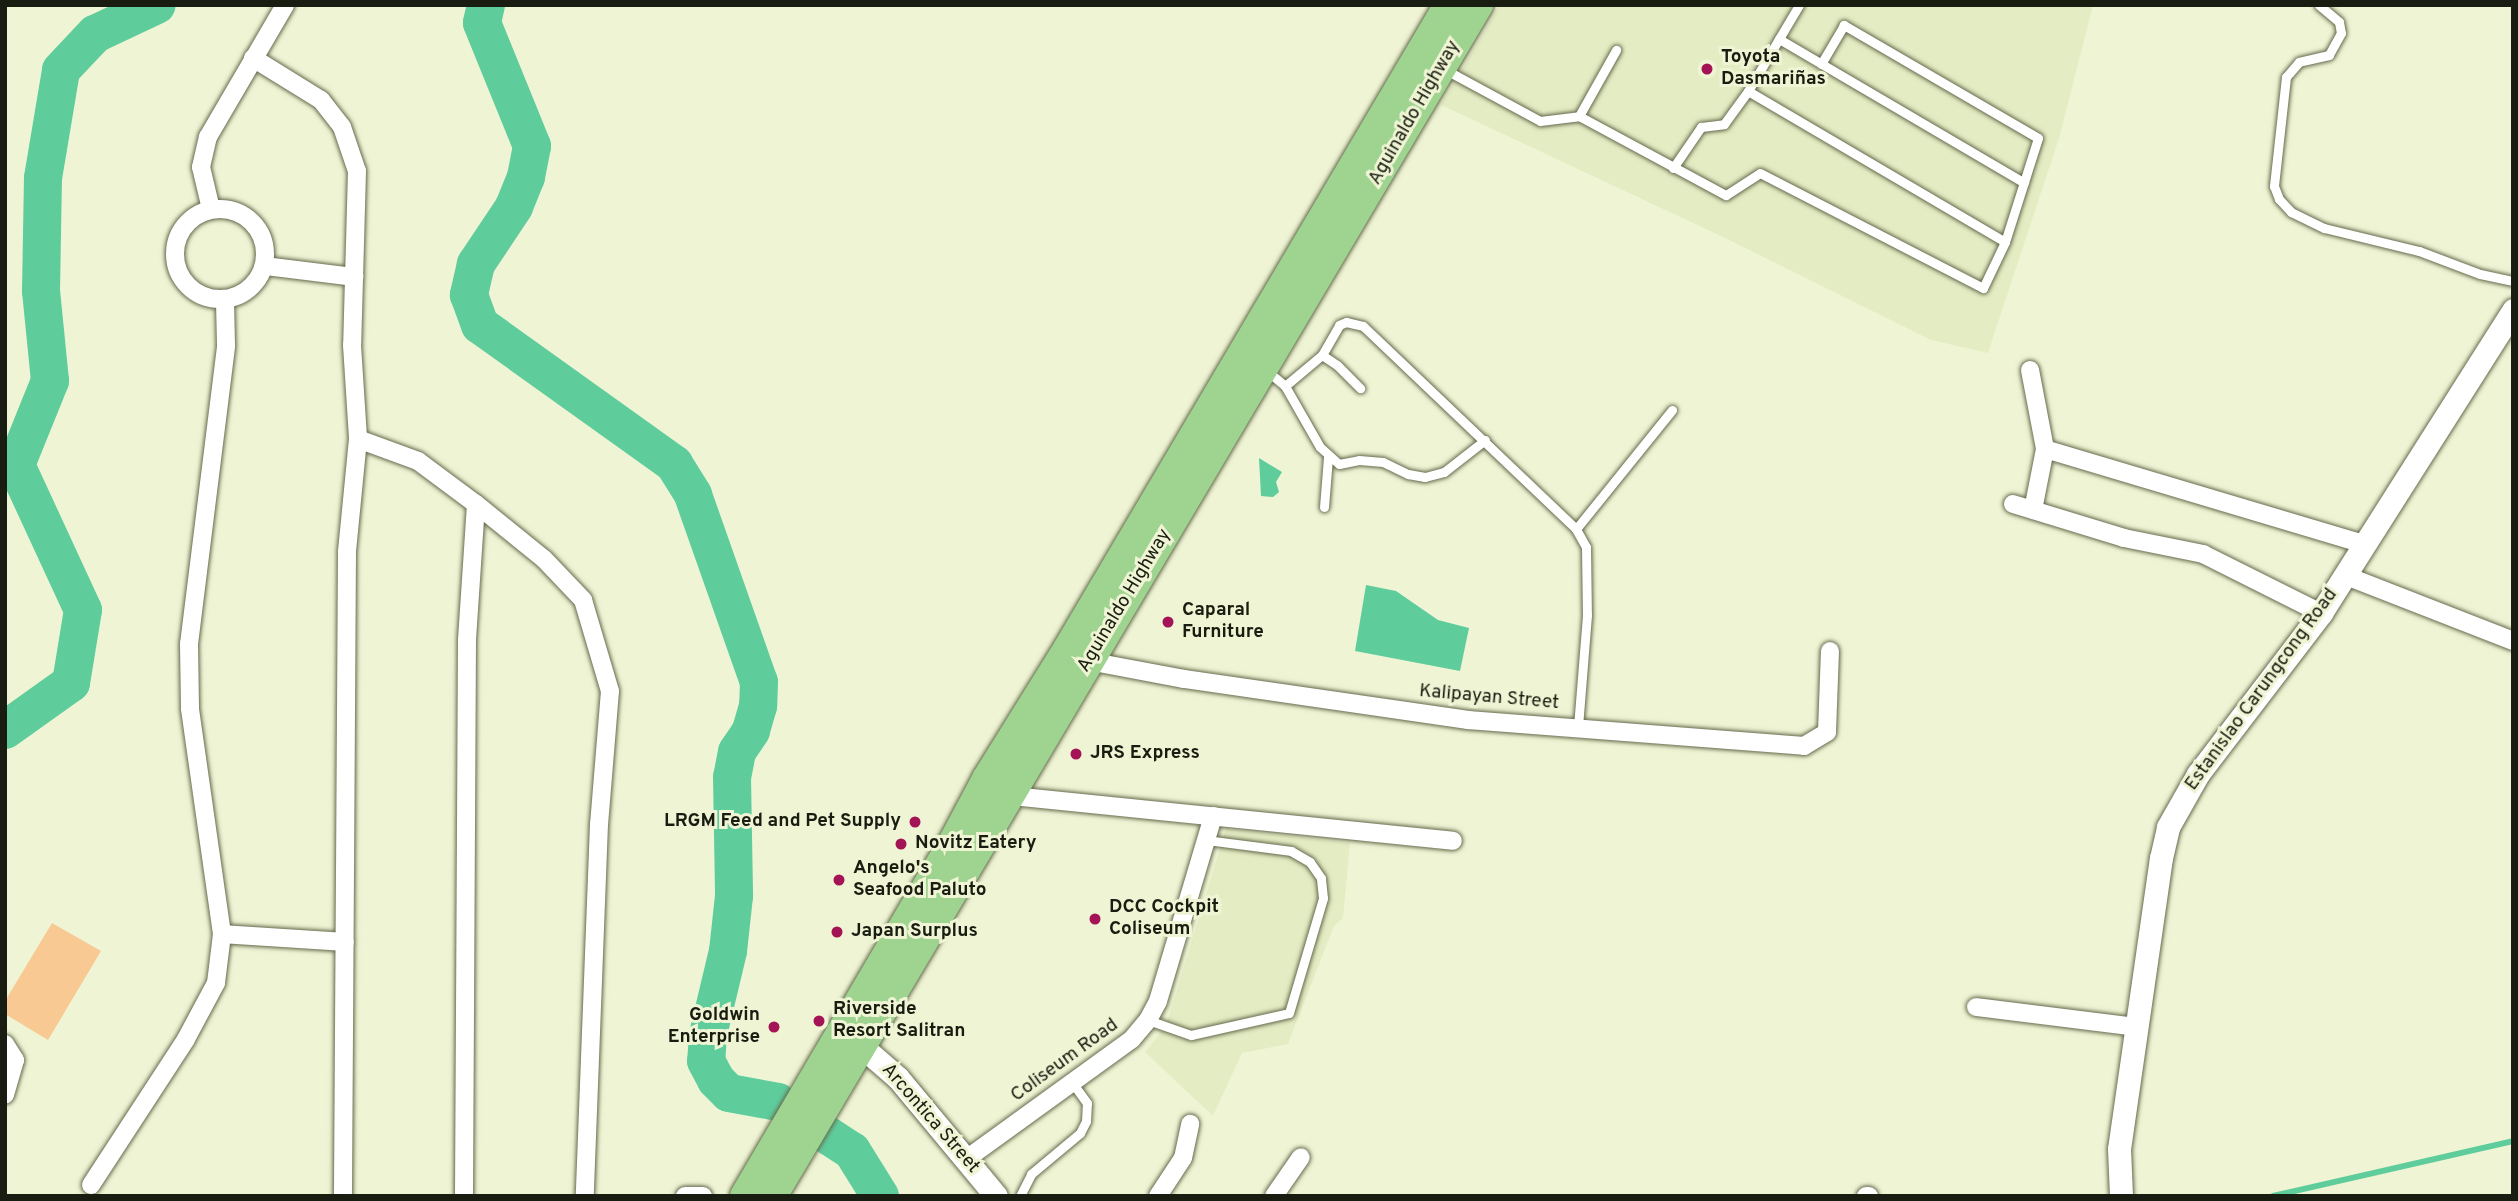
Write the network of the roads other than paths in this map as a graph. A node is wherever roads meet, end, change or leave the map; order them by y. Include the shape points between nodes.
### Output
1 (285, 5) edge
2 (1449, 5) edge
3 (1478, 5) edge
4 (1799, 5) edge
5 (2319, 5) edge
6 (1779, 39) junction
7 (1616, 50) dead end
8 (253, 58) junction
9 (1821, 64) junction
10 (1442, 68) junction
11 (1748, 91) junction
12 (1579, 116) junction
13 (1673, 168) junction
14 (2024, 183) junction
15 (211, 209) junction
16 (2005, 242) junction
17 (265, 266) junction
18 (354, 277) junction
19 (2513, 281) edge
20 (225, 300) junction
21 (2513, 310) edge
22 (1322, 355) junction
23 (1264, 370) junction
24 (2030, 370) dead end
25 (1360, 388) dead end
26 (1672, 411) dead end
27 (358, 439) junction
28 (1485, 440) junction
29 (2045, 449) junction
30 (1328, 457) junction
31 (476, 504) junction
32 (2013, 504) dead end
33 (1324, 507) dead end
34 (2033, 510) junction
35 (1576, 529) junction
36 (2363, 544) junction
37 (2344, 575) junction
38 (2321, 613) junction
39 (2513, 641) edge
40 (1830, 651) dead end
41 (1079, 654) junction
42 (1578, 726) junction
43 (998, 786) junction
44 (1213, 816) junction
45 (1206, 840) junction
46 (1453, 841) dead end
47 (222, 934) junction
48 (345, 942) junction
49 (1976, 1007) dead end
50 (1148, 1020) junction
51 (2137, 1027) junction
52 (5, 1044) edge
53 (860, 1045) junction
54 (1072, 1082) junction
55 (821, 1088) junction
56 (5, 1095) edge
57 (1190, 1124) dead end
58 (788, 1146) junction
59 (1301, 1157) dead end
60 (965, 1160) junction
61 (91, 1185) dead end
62 (343, 1196) edge
63 (464, 1196) edge
64 (585, 1196) edge
65 (685, 1196) edge
66 (703, 1196) edge
67 (746, 1196) edge
68 (772, 1196) edge
69 (996, 1196) edge
70 (1020, 1196) edge
71 (1158, 1196) edge
72 (1274, 1196) edge
73 (2121, 1196) edge

1 - 8 street
2 - 23 highway, Aguinaldo Highway
3 - 10 highway, Aguinaldo Highway
4 - 6 lane
5 - 19 lane via 2339,22 2341,33 2329,55 2299,62 2286,77 2274,186 2279,199 2291,212 2324,228 2419,251
6 - 9 lane
6 - 11 lane
7 - 12 lane
8 - 15 street via 208,137 201,167
8 - 18 street via 321,100 342,127 357,171
9 - 14 lane
9 - 14 lane via 1844,24 2038,138
10 - 12 lane via 1540,121
10 - 23 highway, Aguinaldo Highway
11 - 13 lane via 1724,124 1701,127
11 - 16 lane
12 - 13 lane
13 - 16 lane via 1726,195 1760,173 1983,288
14 - 16 lane
15 - 17 street via 239,212 252,221 266,250
15 - 20 street via 186,224 175,250 176,266 191,289
17 - 18 street
17 - 20 street via 255,284
18 - 27 street via 352,345
20 - 47 street via 226,345 189,645 190,708
21 - 36 street, Estanislao Carungcong Road
22 - 23 lane
22 - 25 lane
22 - 28 lane via 1339,325 1363,326
23 - 30 lane
23 - 41 highway, Aguinaldo Highway
24 - 29 street
26 - 35 lane
27 - 31 street via 418,460
27 - 48 street via 347,552
28 - 30 lane via 1444,472 1425,477 1383,462 1339,464
28 - 35 lane
29 - 34 street
29 - 36 street
30 - 33 lane
31 - 63 street via 467,639
31 - 64 street via 544,559 583,600 610,691 599,824
32 - 34 street
34 - 38 street via 2124,538 2203,554
35 - 42 lane via 1586,547 1587,615
36 - 37 street, Estanislao Carungcong Road
37 - 38 street, Estanislao Carungcong Road
37 - 39 street
38 - 51 street, Estanislao Carungcong Road via 2198,774 2168,827
40 - 42 street, Kalipayan Street via 1827,732 1804,746
41 - 42 street, Kalipayan Street via 1184,679 1468,720
41 - 43 highway, Aguinaldo Highway
43 - 44 street via 1022,797
43 - 53 highway, Aguinaldo Highway
43 - 55 highway, Aguinaldo Highway via 954,841
44 - 45 street, Coliseum Road
44 - 46 street
45 - 50 street, Coliseum Road via 1158,1001
45 - 50 lane via 1291,851 1310,862 1321,878 1323,898 1289,1013 1191,1035
47 - 48 street
47 - 61 street via 216,983 186,1039
48 - 62 street
49 - 51 street
50 - 54 street, Coliseum Road via 1132,1039
51 - 73 street, Estanislao Carungcong Road via 2119,1149
52 - 56 street via 15,1060
53 - 55 highway, Aguinaldo Highway
53 - 60 street, Arcontica Street via 898,1078
54 - 60 street, Coliseum Road
54 - 70 lane via 1087,1104 1086,1121 1080,1133 1031,1174
55 - 58 highway, Aguinaldo Highway
57 - 71 street via 1183,1158
58 - 67 highway, Aguinaldo Highway
58 - 68 highway, Aguinaldo Highway
59 - 72 street
60 - 69 street, Arcontica Street
65 - 66 street

